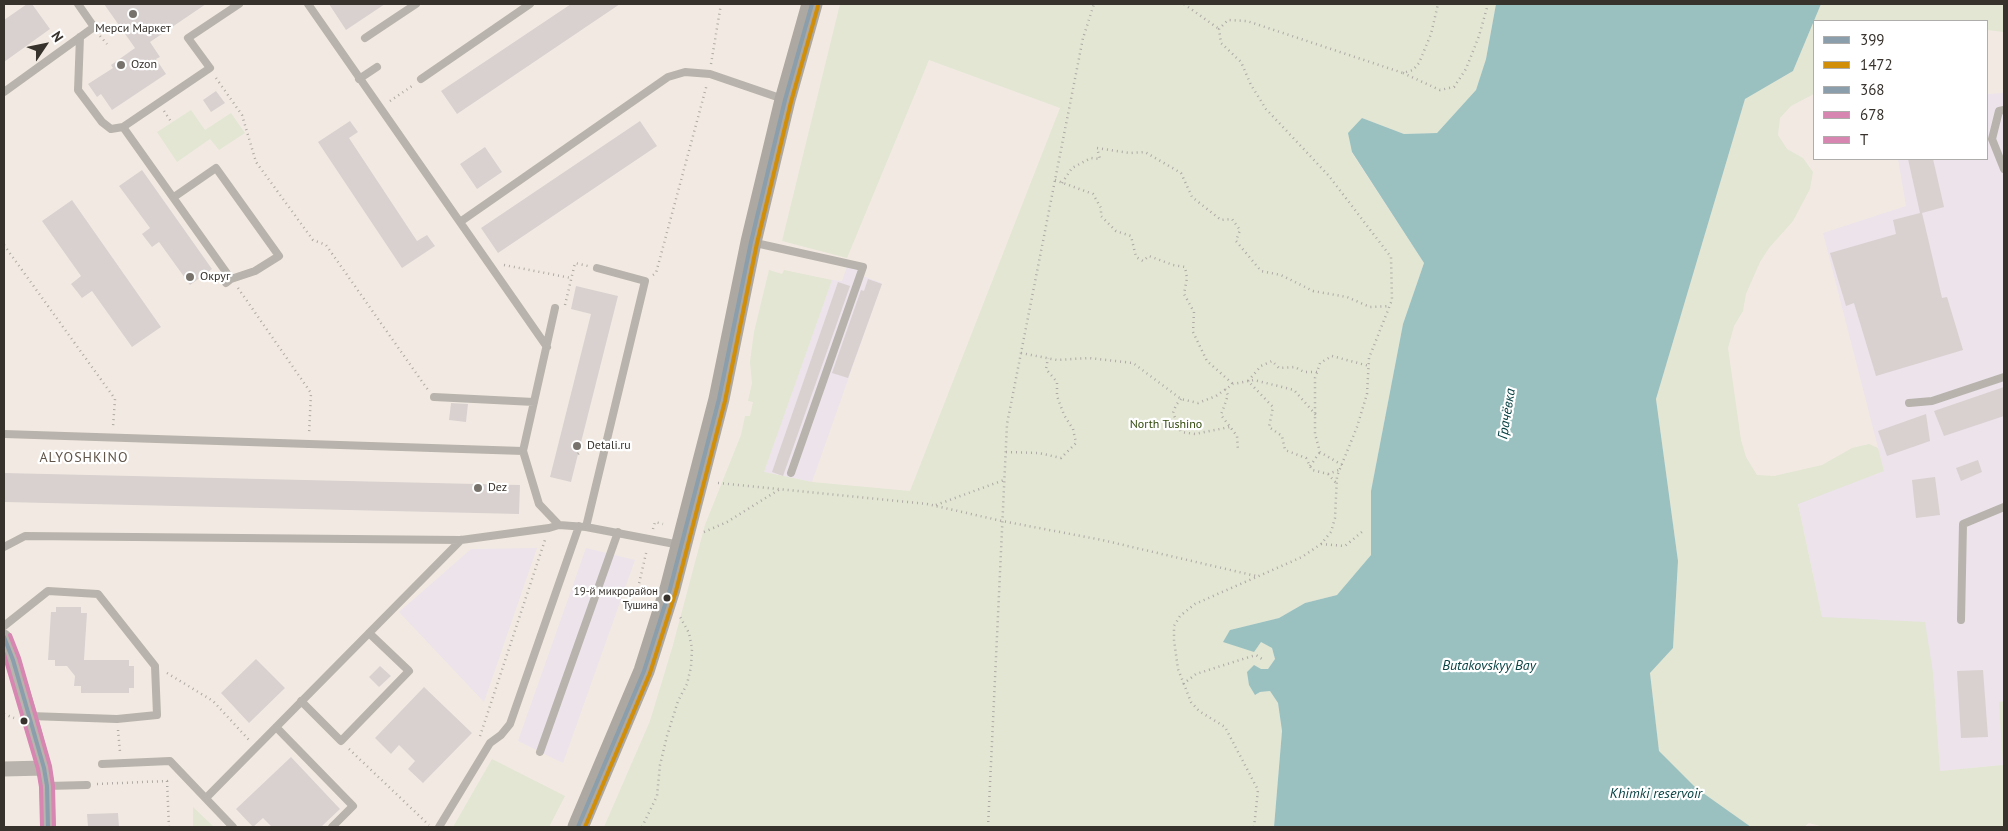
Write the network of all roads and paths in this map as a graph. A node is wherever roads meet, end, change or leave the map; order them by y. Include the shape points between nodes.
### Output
1 (78, 4) edge
2 (240, 4) edge
3 (308, 4) edge
4 (416, 4) edge
5 (530, 4) edge
6 (721, 4) edge
7 (812, 4) edge
8 (1094, 4) edge
9 (1184, 4) edge
10 (1438, 4) edge
11 (1488, 4) edge
12 (1219, 29) junction
13 (80, 37) junction
14 (365, 38) dead end
15 (376, 67) dead end
16 (210, 68) junction
17 (1403, 73) junction
18 (710, 74) junction
19 (359, 79) junction
20 (421, 79) joint
21 (4, 92) edge
22 (785, 100) junction
23 (380, 108) junction
24 (2004, 110) edge
25 (123, 127) junction
26 (2004, 169) edge
27 (1055, 180) junction
28 (1062, 183) junction
29 (174, 197) junction
30 (460, 222) junction
31 (751, 242) junction
32 (4, 245) edge
33 (487, 262) junction
34 (597, 268) joint
35 (571, 278) junction
36 (229, 281) junction
37 (645, 281) junction
38 (1390, 306) junction
39 (555, 308) joint
40 (547, 347) junction
41 (1021, 353) junction
42 (1048, 358) junction
43 (1369, 366) junction
44 (1317, 372) junction
45 (2004, 376) edge
46 (1248, 381) junction
47 (1233, 384) junction
48 (1226, 389) junction
49 (434, 397) joint
50 (1181, 399) junction
51 (534, 402) junction
52 (1908, 403) dead end
53 (1316, 414) junction
54 (1230, 426) junction
55 (4, 434) edge
56 (113, 437) junction
57 (308, 444) junction
58 (1238, 450) dead end
59 (523, 451) junction
60 (1006, 452) junction
61 (1320, 452) junction
62 (1342, 465) junction
63 (1310, 466) junction
64 (1340, 469) junction
65 (791, 473) dead end
66 (1328, 474) junction
67 (1004, 480) junction
68 (718, 483) dead end
69 (1337, 484) junction
70 (781, 488) junction
71 (934, 505) junction
72 (2004, 507) edge
73 (1002, 521) junction
74 (559, 525) junction
75 (583, 526) junction
76 (548, 528) junction
77 (1363, 531) dead end
78 (618, 532) junction
79 (701, 533) dead end
80 (462, 540) junction
81 (1321, 544) junction
82 (682, 546) junction
83 (4, 547) edge
84 (1257, 577) junction
85 (679, 615) dead end
86 (1961, 620) dead end
87 (4, 626) edge
88 (368, 633) junction
89 (4, 637) edge
90 (1262, 659) dead end
91 (155, 666) junction
92 (1183, 684) junction
93 (301, 701) junction
94 (4, 714) edge
95 (25, 718) junction
96 (117, 719) junction
97 (276, 727) junction
98 (479, 738) dead end
99 (341, 741) junction
100 (256, 747) junction
101 (540, 752) dead end
102 (121, 763) junction
103 (102, 764) dead end
104 (44, 768) junction
105 (4, 769) edge
106 (87, 785) joint
107 (47, 786) junction
108 (206, 798) junction
109 (435, 818) dead end
110 (48, 827) edge
111 (169, 827) edge
112 (233, 827) edge
113 (332, 827) edge
114 (433, 827) edge
115 (578, 827) edge
116 (642, 827) edge
117 (988, 827) edge
118 (1254, 827) edge

1 - 13 lane via 94,27
2 - 16 lane via 188,38
3 - 19 lane
4 - 14 lane
5 - 20 lane
6 - 18 path
7 - 22 main road
8 - 27 path via 1083,38
9 - 12 path
10 - 17 path via 1431,34 1419,63 1413,70
11 - 17 path via 1466,69 1454,87 1440,90
12 - 17 path via 1228,20 1247,21
12 - 38 path via 1221,43 1241,62 1266,109 1329,176 1391,257
13 - 21 lane
13 - 25 lane via 78,90 111,130
15 - 19 lane
16 - 25 lane
16 - 49 path via 242,115 256,162 313,240 326,245
18 - 22 lane
18 - 30 lane via 686,72 668,77
18 - 37 path via 656,273
19 - 23 lane
20 - 23 path
22 - 31 main road
23 - 30 lane
24 - 26 lane via 1999,111 1992,139
25 - 29 lane
27 - 28 path
27 - 41 path
28 - 38 path via 1072,168 1091,158 1100,159 1097,148 1145,152 1181,173 1192,197 1221,220 1232,219 1240,230 1236,241 1261,271 1281,275 1313,291 1347,297 1370,307
28 - 47 path via 1093,194 1101,208 1101,216 1116,231 1132,236 1136,257 1143,260 1149,256 1186,267 1184,294 1194,312 1193,332 1207,361
29 - 36 lane
29 - 36 lane via 216,168 279,256 255,271
30 - 33 lane
31 - 65 lane via 863,267
31 - 82 main road via 719,399
32 - 56 path via 115,399
33 - 35 path
33 - 40 lane
34 - 35 path via 575,263
34 - 37 lane
35 - 39 path via 564,310
36 - 57 path via 311,392
37 - 75 lane
38 - 43 path
39 - 40 lane
40 - 51 lane
41 - 42 path
41 - 60 path via 1007,424
42 - 50 path via 1133,363
42 - 60 path via 1046,369 1057,382 1057,396 1076,443 1061,458 1039,453
43 - 44 path via 1332,356 1320,363
43 - 62 path via 1367,394
44 - 46 path via 1304,372 1295,367 1279,368 1272,361 1261,366
44 - 53 path
45 - 52 lane via 1932,400
46 - 47 path
46 - 53 path via 1294,390
46 - 63 path via 1273,407 1269,427 1282,436 1286,450 1306,458
47 - 48 path
48 - 50 path via 1198,403
48 - 54 path via 1228,395 1221,415
49 - 51 lane
50 - 54 path via 1174,412 1181,432 1195,434
51 - 59 lane
53 - 61 path via 1315,434
54 - 58 path via 1237,436
55 - 56 lane
56 - 57 lane
57 - 59 lane
59 - 74 lane via 539,504
60 - 67 path
61 - 62 path
61 - 63 path
62 - 64 path
63 - 66 path via 1312,470
64 - 66 path
64 - 69 path
66 - 69 path
67 - 71 path
67 - 73 path
68 - 70 path
69 - 81 path via 1335,518 1331,532
70 - 71 path
70 - 79 path via 727,522
71 - 73 path
72 - 86 lane via 1963,524
73 - 84 path via 1102,540
73 - 117 path
74 - 75 lane
74 - 76 lane
75 - 78 lane
75 - 114 lane via 510,724 490,743
76 - 80 lane
76 - 98 path
77 - 81 path via 1345,546
78 - 82 lane
78 - 101 lane
80 - 83 lane via 25,536
80 - 88 lane
81 - 84 path via 1302,557
82 - 115 main road via 644,671
84 - 92 path via 1195,604 1180,616 1174,626 1174,640
85 - 116 path via 689,633 691,667 667,736 657,796
87 - 91 lane via 48,591 98,594
88 - 93 lane
88 - 99 lane via 409,671
89 - 95 street via 13,660
90 - 92 path via 1256,655 1246,658 1196,674
91 - 96 lane via 157,715
91 - 100 path via 213,701
92 - 118 path via 1199,711 1225,727 1258,790
93 - 97 lane
93 - 99 lane
94 - 95 path
95 - 96 lane
95 - 104 street
96 - 102 path
97 - 100 lane
97 - 113 lane via 353,806
99 - 114 path
100 - 108 lane
102 - 103 lane
102 - 108 lane via 170,761
104 - 105 street
104 - 107 street
106 - 107 lane
106 - 111 path via 167,781
107 - 110 street
108 - 112 lane
109 - 114 path

